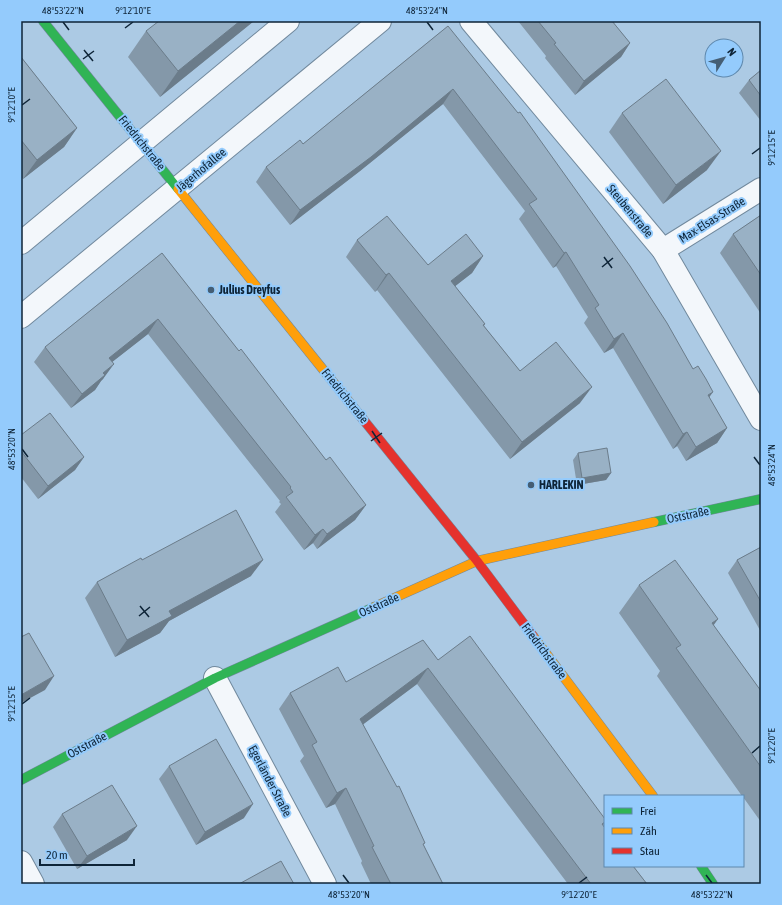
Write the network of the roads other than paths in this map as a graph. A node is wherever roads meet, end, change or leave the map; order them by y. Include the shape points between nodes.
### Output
1 (43, 21) edge
2 (288, 21) edge
3 (380, 21) edge
4 (471, 21) edge
5 (143, 143) junction
6 (179, 188) junction
7 (761, 189) edge
8 (21, 243) edge
9 (663, 250) junction
10 (21, 317) edge
11 (761, 419) edge
12 (761, 499) edge
13 (477, 560) junction
14 (215, 678) junction
15 (21, 780) edge
16 (651, 795) edge
17 (21, 862) edge
18 (702, 867) edge
19 (33, 884) edge
20 (325, 884) edge
21 (713, 884) edge

1 - 5 main road, Friedrichstraße
2 - 5 street
3 - 6 street, Jägerhofallee
4 - 9 street, Steubenstraße
5 - 6 main road, Friedrichstraße
5 - 8 street
6 - 10 street, Jägerhofallee
6 - 13 main road, Friedrichstraße
7 - 9 street, Max-Elsas-Straße
9 - 11 street, Steubenstraße
12 - 13 main road, Oststraße
13 - 14 main road, Oststraße
13 - 16 main road, Friedrichstraße
14 - 15 main road, Oststraße
14 - 20 street, Egerländer Straße
17 - 19 street
18 - 21 main road

